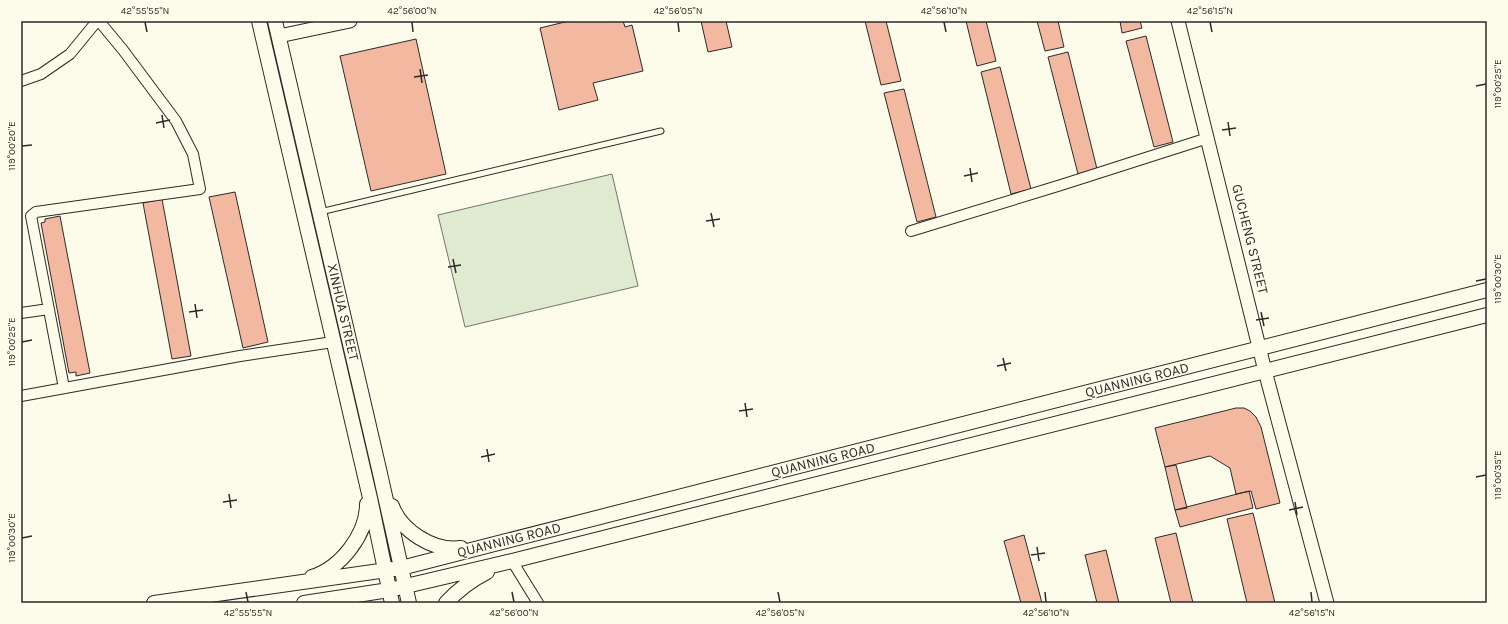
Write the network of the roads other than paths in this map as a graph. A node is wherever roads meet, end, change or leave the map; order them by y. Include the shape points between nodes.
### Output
1 (98, 21) edge
2 (259, 21) edge
3 (275, 21) edge
4 (350, 21) edge
5 (1178, 21) edge
6 (278, 36) junction
7 (21, 81) edge
8 (661, 131) dead end
9 (1208, 138) junction
10 (320, 212) junction
11 (911, 231) dead end
12 (1487, 290) edge
13 (49, 309) junction
14 (21, 312) edge
15 (1487, 315) edge
16 (333, 342) junction
17 (1260, 349) junction
18 (1265, 371) junction
19 (64, 388) junction
20 (21, 396) edge
21 (362, 464) junction
22 (379, 469) junction
23 (496, 544) junction
24 (506, 562) junction
25 (401, 568) junction
26 (385, 571) junction
27 (288, 584) junction
28 (405, 586) junction
29 (391, 596) edge
30 (154, 603) edge
31 (304, 603) edge
32 (409, 603) edge
33 (446, 603) edge
34 (538, 603) edge
35 (1327, 603) edge

1 - 7 street via 70,54 41,74
1 - 13 street via 176,121 193,154 200,189 36,212 31,216
2 - 16 main road, XINHUA STREET
3 - 6 main road, XINHUA STREET
4 - 6 street
5 - 9 street, GUCHENG STREET
6 - 10 main road, XINHUA STREET
8 - 10 lane
9 - 11 street
9 - 17 street, GUCHENG STREET
10 - 22 main road, XINHUA STREET
12 - 17 main road, QUANNING ROAD
13 - 14 street
13 - 19 street
15 - 18 main road, QUANNING ROAD
16 - 19 street
16 - 21 main road, XINHUA STREET
17 - 18 street, GUCHENG STREET
17 - 23 main road, QUANNING ROAD
18 - 24 main road, QUANNING ROAD
18 - 35 street, GUCHENG STREET
19 - 20 street
21 - 26 main road, XINHUA STREET
21 - 27 main road via 367,505 366,519 361,532 341,558 319,575
22 - 23 main road via 398,518 418,536 443,548
22 - 25 main road, XINHUA STREET
23 - 25 main road, QUANNING ROAD
24 - 28 main road, QUANNING ROAD
24 - 33 main road via 472,580
24 - 34 street
25 - 26 main road, QUANNING ROAD
25 - 28 main road, XINHUA STREET
26 - 27 main road, QUANNING ROAD
26 - 29 main road, XINHUA STREET
27 - 30 main road, QUANNING ROAD
28 - 29 main road, QUANNING ROAD
28 - 32 main road, XINHUA STREET
29 - 31 main road, QUANNING ROAD

